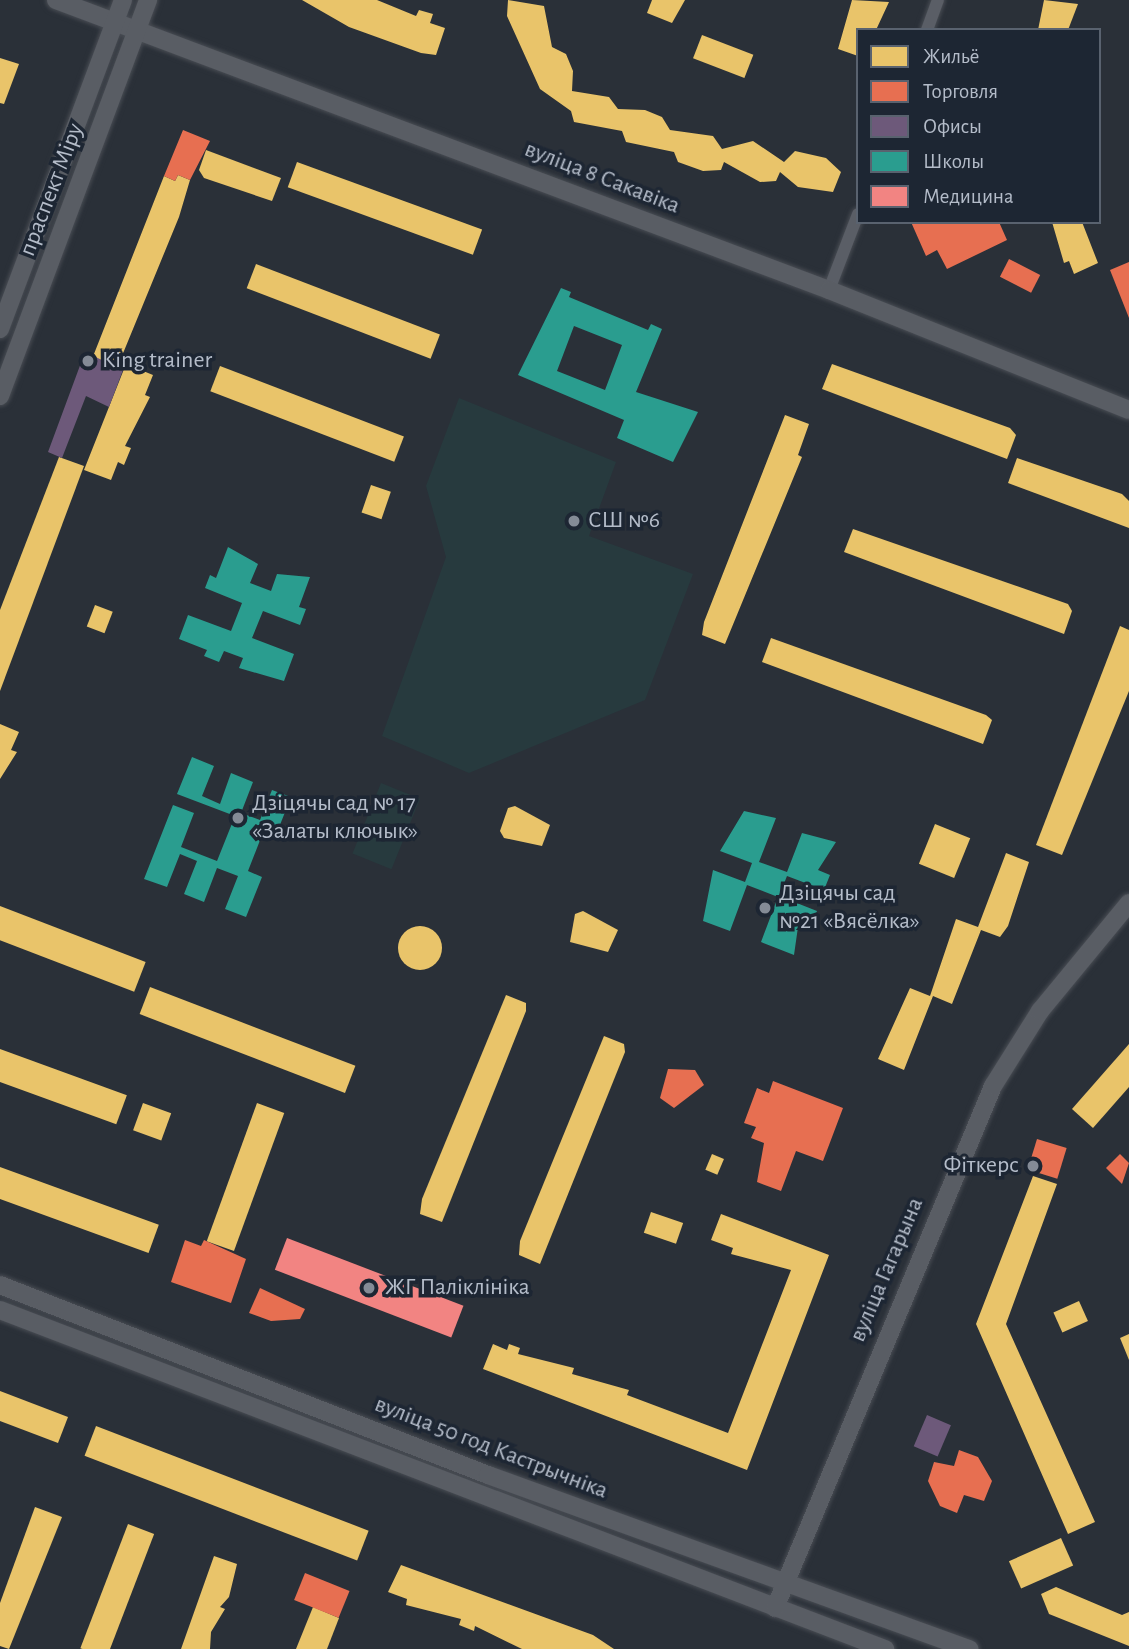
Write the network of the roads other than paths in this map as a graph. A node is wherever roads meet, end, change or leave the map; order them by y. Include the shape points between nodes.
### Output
1 (55, 0) edge
2 (123, 0) edge
3 (148, 0) edge
4 (938, 0) edge
5 (115, 23) junction
6 (928, 28) edge
7 (137, 31) junction
8 (856, 219) edge
9 (829, 290) junction
10 (0, 329) edge
11 (4, 373) edge
12 (0, 396) edge
13 (1129, 410) edge
14 (1129, 903) edge
15 (0, 1285) edge
16 (0, 1310) edge
17 (785, 1584) junction
18 (775, 1608) junction
19 (885, 1649) edge
20 (969, 1649) edge

1 - 5 main road, вуліца 8 Сакавіка
2 - 5 main road, праспект Міру
3 - 7 main road, праспект Міру
4 - 6 street
5 - 7 main road, вуліца 8 Сакавіка
5 - 10 main road, праспект Міру
7 - 9 main road, вуліца 8 Сакавіка
7 - 11 main road, праспект Міру
8 - 9 street
9 - 13 main road, вуліца 8 Сакавіка
11 - 12 main road, праспект Міру
14 - 17 main road, вуліца Гагарына via 1040,1012 993,1086
15 - 17 main road, вуліца 50 год Кастрычніка
16 - 18 main road, вуліца 50 год Кастрычніка
17 - 18 main road, вуліца Гагарына
17 - 20 main road, вуліца 50 год Кастрычніка
18 - 19 main road, вуліца 50 год Кастрычніка

